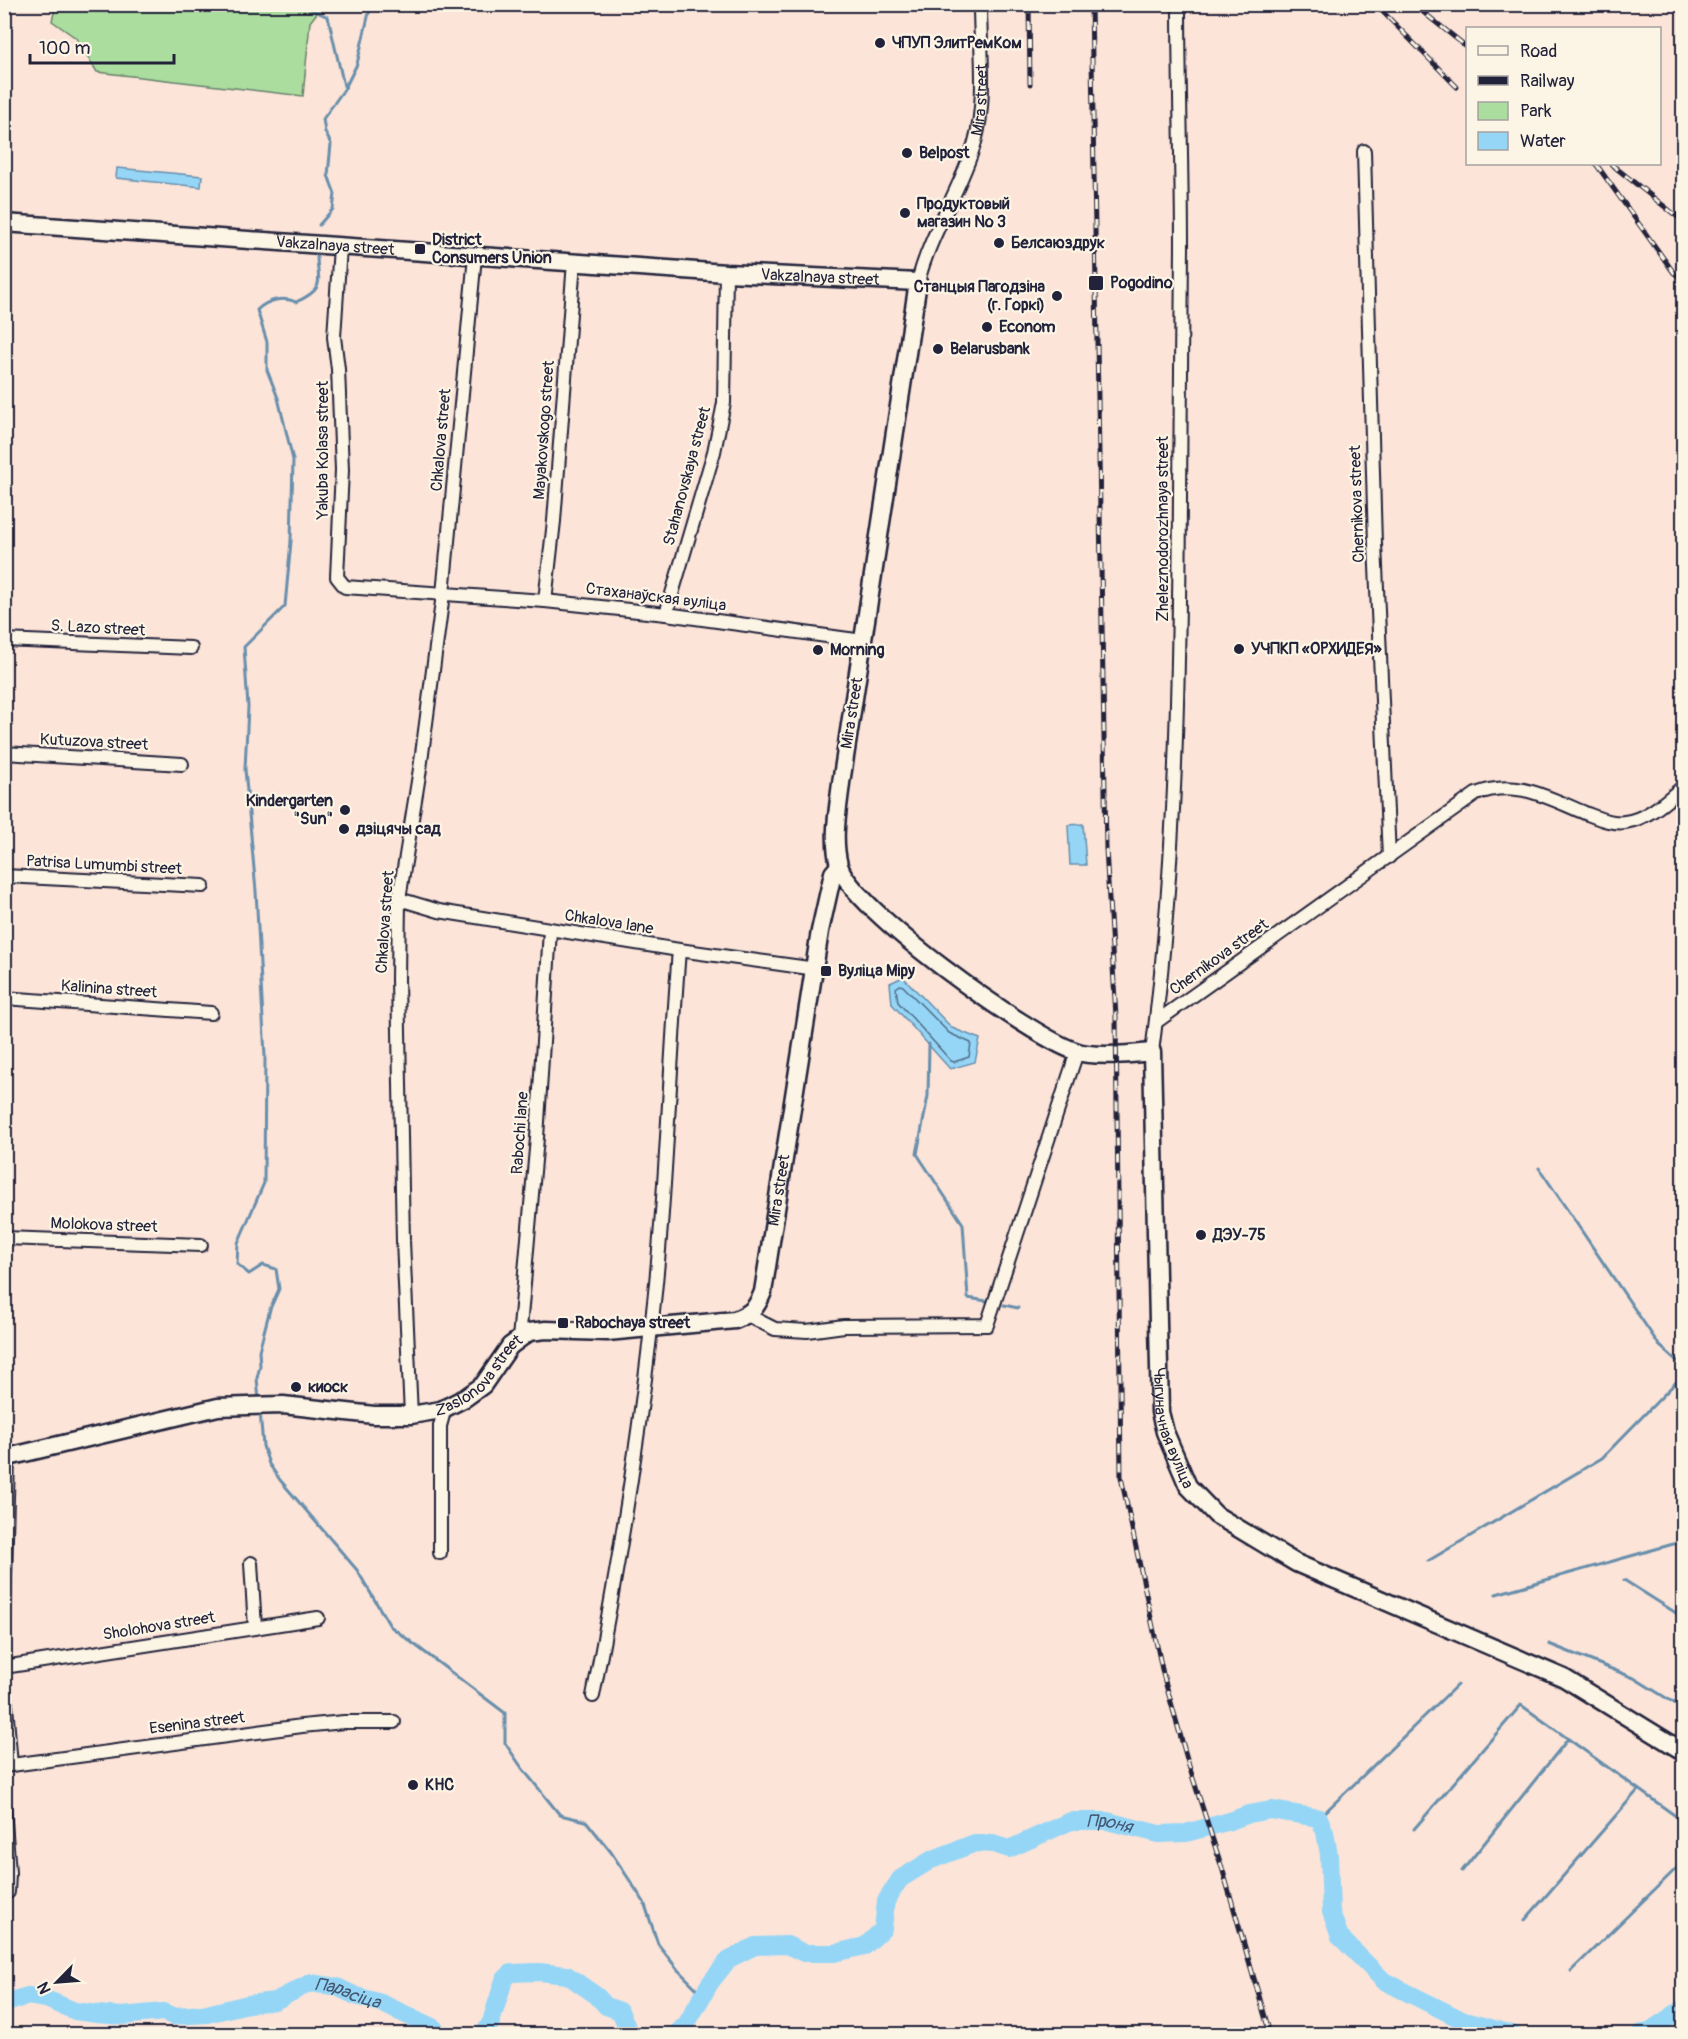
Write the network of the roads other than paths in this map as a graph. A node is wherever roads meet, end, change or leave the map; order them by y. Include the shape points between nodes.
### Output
1 (980, 4) edge
2 (1179, 4) edge
3 (1364, 151) dead end
4 (4, 223) edge
5 (340, 247) junction
6 (475, 256) junction
7 (573, 262) junction
8 (726, 273) junction
9 (918, 282) junction
10 (443, 594) junction
11 (544, 601) junction
12 (666, 614) junction
13 (4, 640) edge
14 (863, 641) junction
15 (190, 648) dead end
16 (4, 753) edge
17 (182, 764) dead end
18 (1683, 786) edge
19 (1389, 857) junction
20 (839, 866) junction
21 (4, 876) edge
22 (202, 886) dead end
23 (399, 899) junction
24 (550, 930) junction
25 (679, 950) junction
26 (816, 969) junction
27 (4, 998) edge
28 (211, 1013) dead end
29 (1156, 1022) junction
30 (1077, 1052) junction
31 (1152, 1052) junction
32 (4, 1238) edge
33 (201, 1245) dead end
34 (747, 1315) junction
35 (651, 1329) junction
36 (519, 1339) junction
37 (445, 1408) junction
38 (411, 1414) junction
39 (6, 1458) edge
40 (440, 1553) dead end
41 (251, 1563) dead end
42 (4, 1616) edge
43 (318, 1618) dead end
44 (255, 1628) junction
45 (4, 1667) edge
46 (4, 1682) edge
47 (593, 1696) dead end
48 (394, 1722) dead end
49 (1683, 1752) edge
50 (8, 1765) edge
51 (4, 1808) edge
52 (8, 1892) edge

1 - 9 street, Mira street via 981,99 976,140
2 - 29 street, Zheleznodorozhnaya street via 1182,247 1176,762
3 - 19 street, Chernikova street via 1374,532
4 - 5 street, Vakzalnaya street
5 - 6 street, Vakzalnaya street
5 - 10 street, Yakuba Kolasa street via 334,337 342,470 337,577 345,587
6 - 7 street, Vakzalnaya street
6 - 10 street, Chkalova street
7 - 8 street, Vakzalnaya street
7 - 11 street, Mayakovskogo street via 554,521
8 - 9 street, Vakzalnaya street
8 - 12 street, Stahanovskaya street via 724,403 714,452
9 - 14 street, Mira street
10 - 11 street, Стаханаўская вуліца
10 - 23 street, Chkalova street
11 - 12 street, Стаханаўская вуліца
12 - 14 street, Стаханаўская вуліца
13 - 15 street, S. Lazo street
14 - 20 street, Mira street via 835,833
16 - 17 street, Kutuzova street
18 - 19 street, Chernikova street via 1642,817 1625,822 1606,821 1528,789 1491,788 1476,794
19 - 29 street, Chernikova street
20 - 26 street, Mira street via 833,873 820,931
20 - 30 street via 879,916 939,964 1042,1036
21 - 22 street, Patrisa Lumumbi street
23 - 24 street, Chkalova lane via 439,911
23 - 38 street, Chkalova street via 403,1241
24 - 25 street, Chkalova lane
24 - 36 street, Rabochi lane
25 - 26 street, Chkalova lane
25 - 35 street
26 - 34 street, Mira street via 763,1292 757,1306
27 - 28 street, Kalinina street
29 - 31 street, Zheleznodorozhnaya street
30 - 31 street
30 - 34 street via 987,1325 844,1326 807,1331 776,1329
31 - 49 street, Чыгуначная вуліца via 1160,1412 1188,1486 1216,1515 1296,1563 1563,1678
32 - 33 street, Molokova street
34 - 35 street, Zaslonova street via 735,1320
35 - 36 street, Zaslonova street via 546,1330 530,1332
35 - 47 street via 614,1592
36 - 37 street, Zaslonova street via 483,1384
37 - 38 street, Zaslonova street
37 - 40 street via 440,1426
38 - 39 street, Zaslonova street via 374,1415 284,1405 218,1407
39 - 42 street
41 - 44 street
43 - 44 street, Sholohova street
44 - 45 street, Sholohova street
46 - 50 street
48 - 50 street, Esenina street via 323,1724
51 - 52 street

